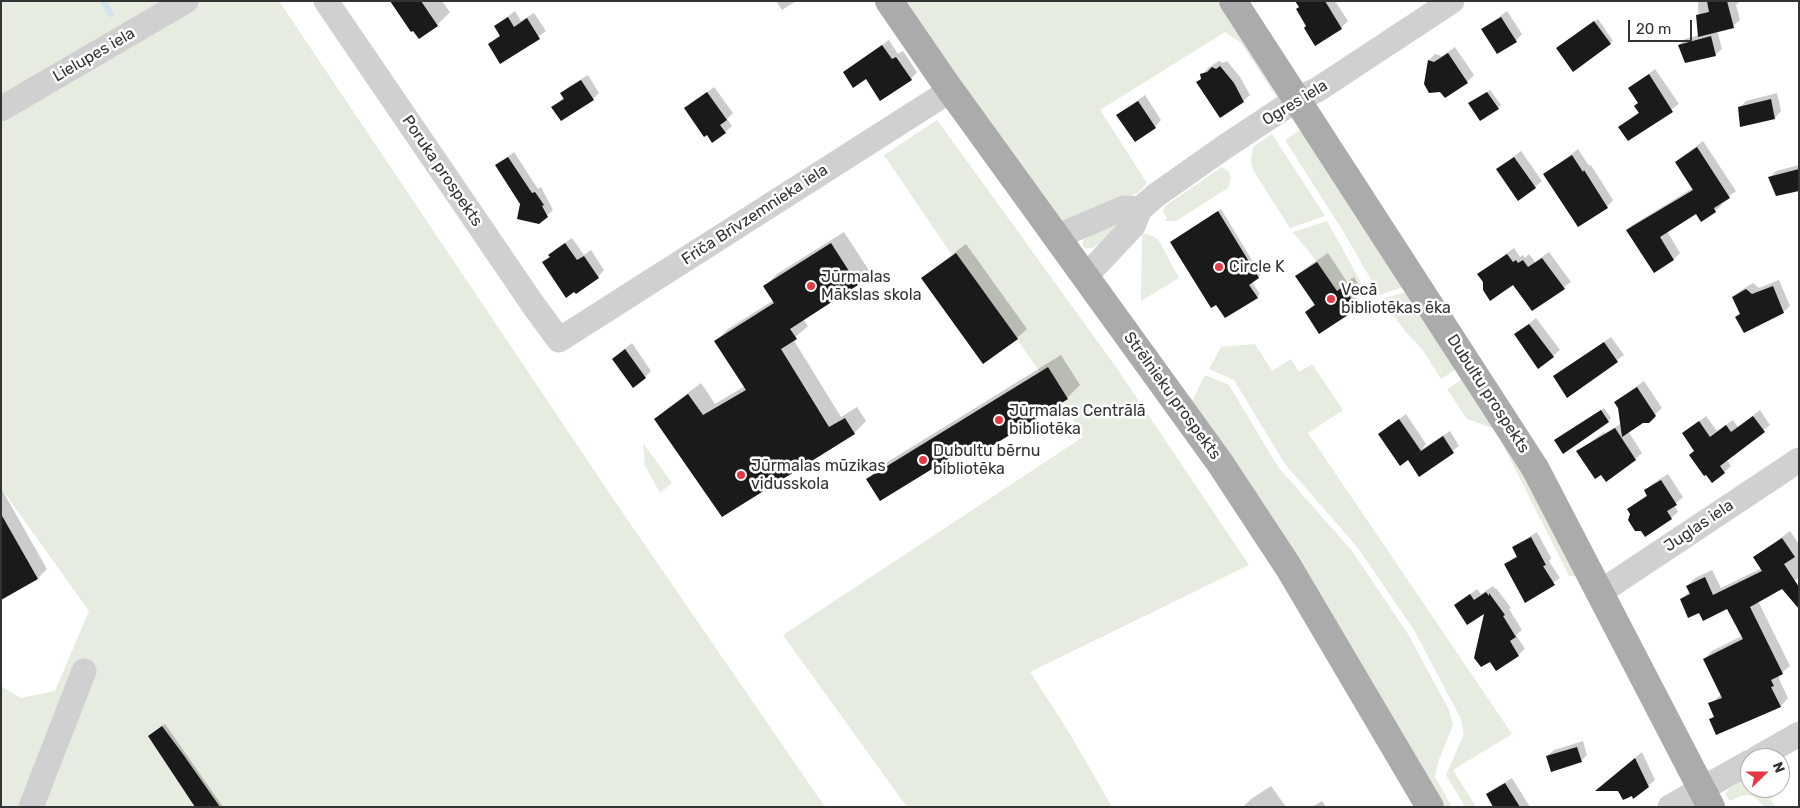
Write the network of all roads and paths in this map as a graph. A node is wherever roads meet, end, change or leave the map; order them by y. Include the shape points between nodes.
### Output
1 (186, 1) edge
2 (326, 1) edge
3 (889, 1) edge
4 (1233, 1) edge
5 (1452, 1) edge
6 (951, 90) junction
7 (1297, 99) junction
8 (1, 108) edge
9 (1140, 208) junction
10 (1056, 237) junction
11 (1085, 277) junction
12 (560, 340) joint
13 (1799, 460) edge
14 (1599, 593) junction
15 (84, 671) dead end
16 (1799, 734) edge
17 (1774, 748) edge
18 (1740, 770) edge
19 (1706, 798) edge
20 (31, 807) edge
21 (1430, 807) edge
22 (1670, 807) edge

1 - 8 street, Lielupes iela
2 - 12 street, Poruka prospekts
3 - 6 main road, Strēlnieku prospekts
4 - 7 main road, Dubultu prospekts
5 - 7 street, Ogres iela via 1317,90
6 - 10 main road, Strēlnieku prospekts
6 - 12 street, Friča Brīvzemnieka iela
7 - 9 street, Ogres iela
7 - 14 main road, Dubultu prospekts via 1535,468
9 - 10 street, Ogres iela via 1124,208
9 - 11 street, Ogres iela via 1133,226
10 - 11 main road, Strēlnieku prospekts
11 - 21 main road, Strēlnieku prospekts via 1175,399 1273,544
13 - 14 street, Juglas iela
14 - 19 main road, Dubultu prospekts
15 - 20 street
16 - 17 street
18 - 19 street
19 - 22 street

